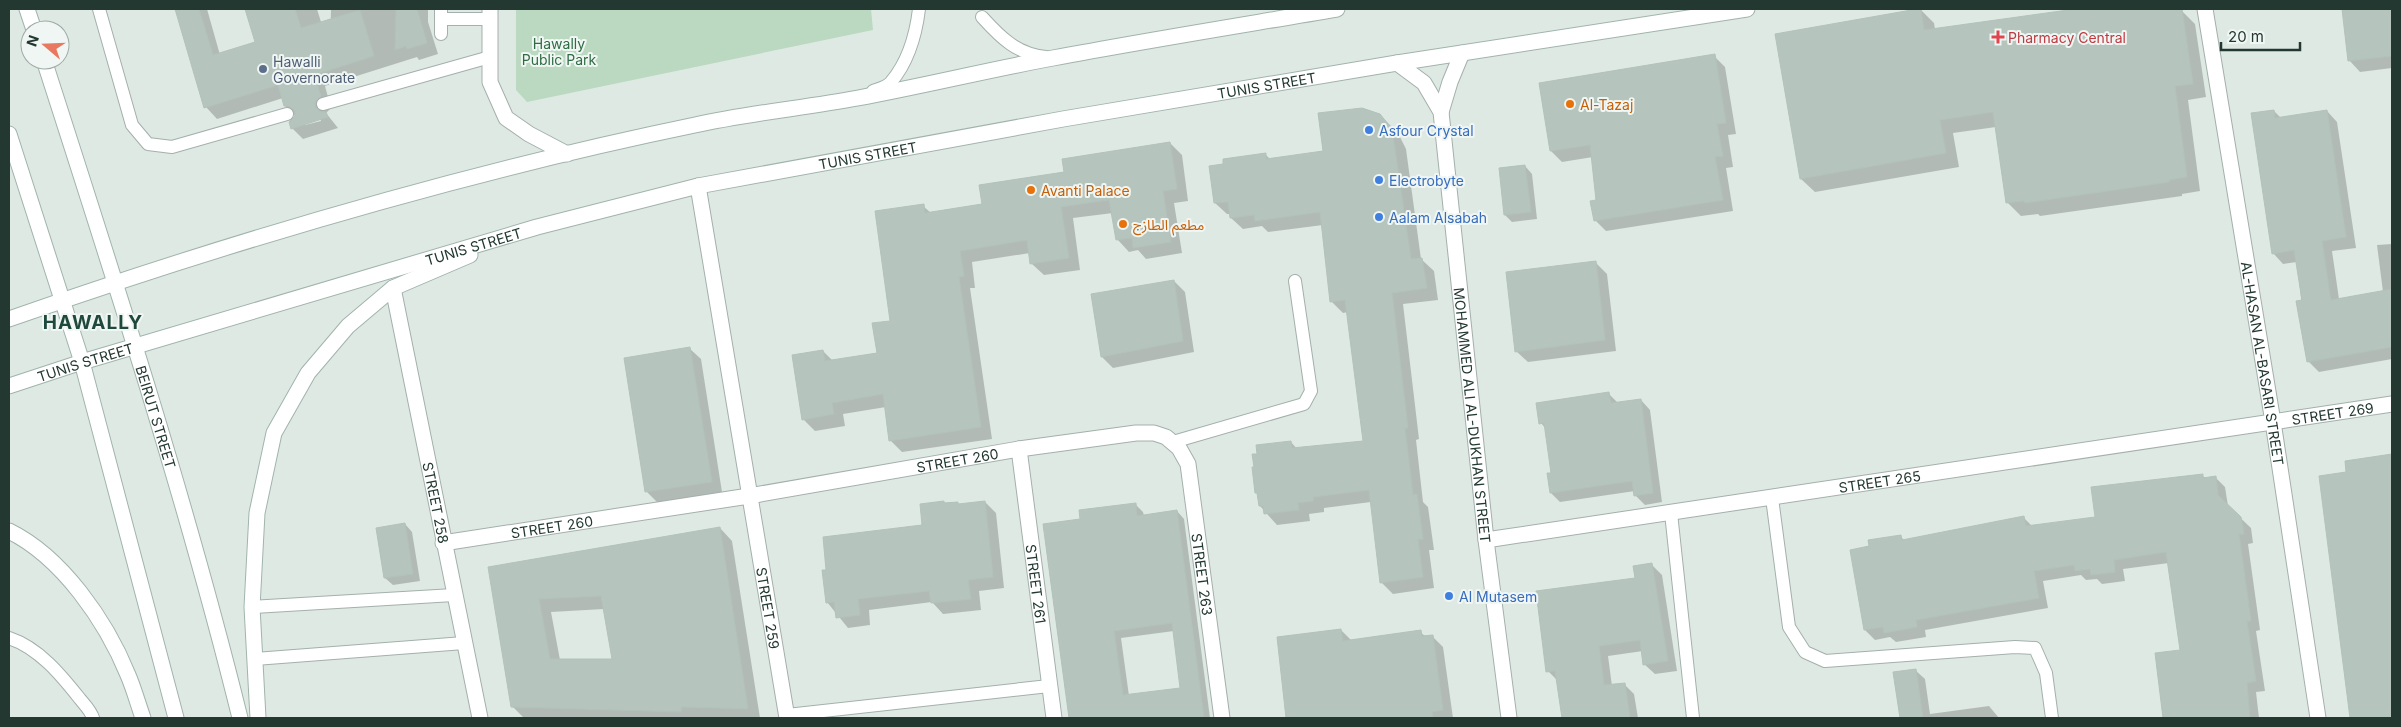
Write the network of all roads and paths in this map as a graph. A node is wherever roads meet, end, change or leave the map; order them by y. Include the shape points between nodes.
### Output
1 (99, 9) edge
2 (919, 9) edge
3 (1337, 9) edge
4 (1747, 9) edge
5 (2205, 9) edge
6 (441, 14) edge
7 (490, 14) edge
8 (982, 18) dead end
9 (441, 34) dead end
10 (1462, 53) junction
11 (490, 57) junction
12 (1054, 58) junction
13 (1397, 63) junction
14 (47, 70) edge
15 (859, 98) junction
16 (323, 104) dead end
17 (1441, 112) junction
18 (287, 114) dead end
19 (9, 134) edge
20 (567, 154) junction
21 (698, 186) junction
22 (537, 227) junction
23 (1295, 281) dead end
24 (115, 282) junction
25 (393, 288) junction
26 (62, 300) junction
27 (9, 319) edge
28 (136, 346) junction
29 (82, 362) junction
30 (9, 386) edge
31 (2392, 404) edge
32 (2273, 422) junction
33 (1170, 440) junction
34 (1019, 449) junction
35 (749, 496) junction
36 (1772, 498) junction
37 (1671, 513) junction
38 (9, 531) edge
39 (1486, 540) junction
40 (443, 543) junction
41 (454, 596) junction
42 (252, 607) junction
43 (9, 638) edge
44 (464, 643) junction
45 (255, 659) junction
46 (1049, 686) junction
47 (787, 717) edge
48 (93, 718) edge
49 (143, 718) edge
50 (176, 718) edge
51 (240, 718) edge
52 (258, 718) edge
53 (480, 718) edge
54 (1054, 718) edge
55 (1222, 718) edge
56 (1509, 718) edge
57 (1693, 718) edge
58 (2052, 718) edge
59 (2318, 718) edge

1 - 18 lane via 132,126 148,144 172,147
2 - 15 lane via 916,31 906,58 890,84
3 - 12 main road
4 - 10 main road, TUNIS STREET
5 - 32 main road, AL-HASAN AL-BASARI STREET
6 - 7 lane
6 - 9 lane
7 - 11 main road
8 - 12 lane via 1012,47 1030,55
10 - 13 main road, TUNIS STREET
10 - 17 main road, MOHAMMED ALI AL-DUKHAN STREET
11 - 16 lane
11 - 20 main road via 490,82 506,118
12 - 15 main road
13 - 17 main road, MOHAMMED ALI AL-DUKHAN STREET via 1424,83
13 - 21 main road, TUNIS STREET via 1063,119
14 - 24 main road, BEIRUT STREET
15 - 20 main road via 698,124
17 - 39 main road, MOHAMMED ALI AL-DUKHAN STREET
19 - 26 main road
20 - 24 main road via 376,203
21 - 22 main road, TUNIS STREET
21 - 35 main road
22 - 25 main road
22 - 28 main road, TUNIS STREET
23 - 33 lane via 1311,391 1304,404
24 - 26 main road
24 - 28 main road, BEIRUT STREET
25 - 40 main road, STREET 258
25 - 42 main road via 348,326 308,373 274,433 258,513
26 - 27 main road
26 - 29 main road
28 - 29 main road, TUNIS STREET
28 - 51 main road, BEIRUT STREET via 211,603
29 - 30 main road, TUNIS STREET
29 - 50 main road
31 - 32 main road, STREET 269
32 - 36 main road, STREET 265
32 - 59 main road, AL-HASAN AL-BASARI STREET
33 - 34 main road, STREET 260 via 1154,433 1136,432
33 - 55 main road, STREET 263 via 1188,464
34 - 35 main road, STREET 260
34 - 46 main road, STREET 261
35 - 40 main road, STREET 260
35 - 47 main road, STREET 259
36 - 37 main road, STREET 265
36 - 58 lane via 1789,627 1805,652 1825,661 2035,648 2046,673
37 - 39 main road, STREET 265
37 - 57 lane
38 - 49 main road via 20,536 68,576 111,641 128,674
39 - 56 main road, MOHAMMED ALI AL-DUKHAN STREET
40 - 41 main road, STREET 258
41 - 42 lane
41 - 44 main road, STREET 258
42 - 45 main road
43 - 48 lane via 18,641 62,676
44 - 45 lane
44 - 53 main road, STREET 258
45 - 52 main road
46 - 47 lane
46 - 54 main road, STREET 261

